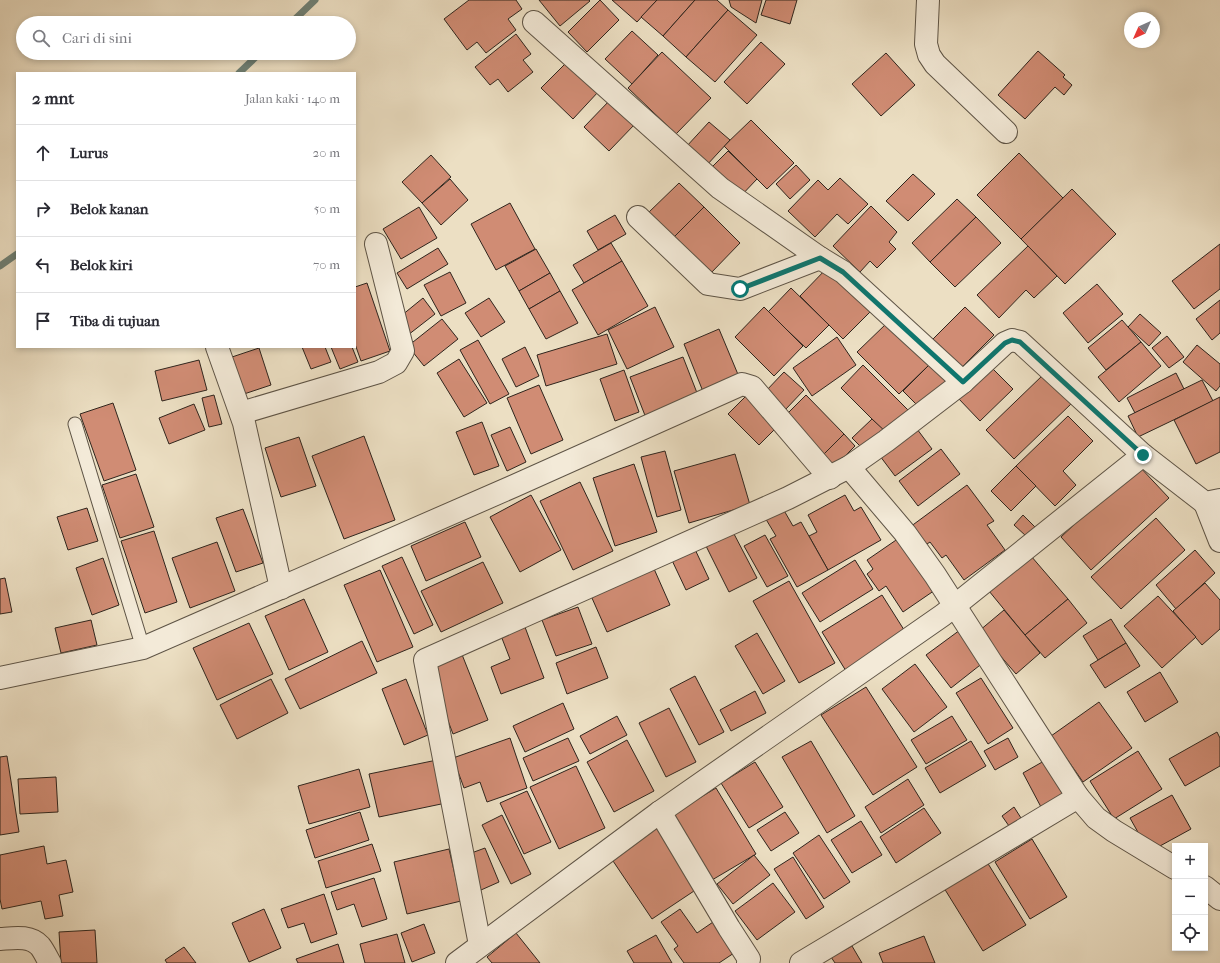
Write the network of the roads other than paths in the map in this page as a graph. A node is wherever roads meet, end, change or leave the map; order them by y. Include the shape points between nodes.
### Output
1 (928, 0) edge
2 (534, 22) dead end
3 (1006, 132) dead end
4 (638, 217) dead end
5 (376, 244) dead end
6 (820, 258) junction
7 (217, 348) edge
8 (963, 382) junction
9 (241, 414) junction
10 (75, 424) dead end
11 (1143, 455) junction
12 (849, 467) junction
13 (830, 478) junction
14 (1212, 502) edge
15 (1220, 541) edge
16 (281, 588) junction
17 (955, 606) junction
18 (143, 648) junction
19 (0, 678) edge
20 (1078, 797) junction
21 (660, 812) junction
22 (1172, 866) edge
23 (1208, 889) edge
24 (1220, 899) edge
25 (0, 939) edge
26 (480, 945) junction
27 (751, 962) edge
28 (50, 963) edge
29 (457, 963) edge
30 (801, 963) edge

1 - 3 street via 926,44 929,54 935,64
2 - 6 street via 720,188
4 - 6 street via 708,284 740,289
5 - 9 street via 403,350 396,363 379,372
6 - 8 street via 843,272
7 - 9 street
8 - 11 street via 1005,343 1012,340 1020,342
8 - 12 street via 886,442
9 - 16 street
10 - 18 lane
11 - 14 street
11 - 17 street
12 - 13 street
12 - 17 street via 905,533
13 - 16 street via 752,387 742,384
13 - 26 street via 425,660
14 - 15 street
16 - 18 street
17 - 20 street
17 - 21 street
18 - 19 street
20 - 22 street via 1096,818
20 - 30 street
21 - 26 street
21 - 27 street
23 - 24 street
25 - 28 street via 18,937 30,940 40,946
26 - 29 street

